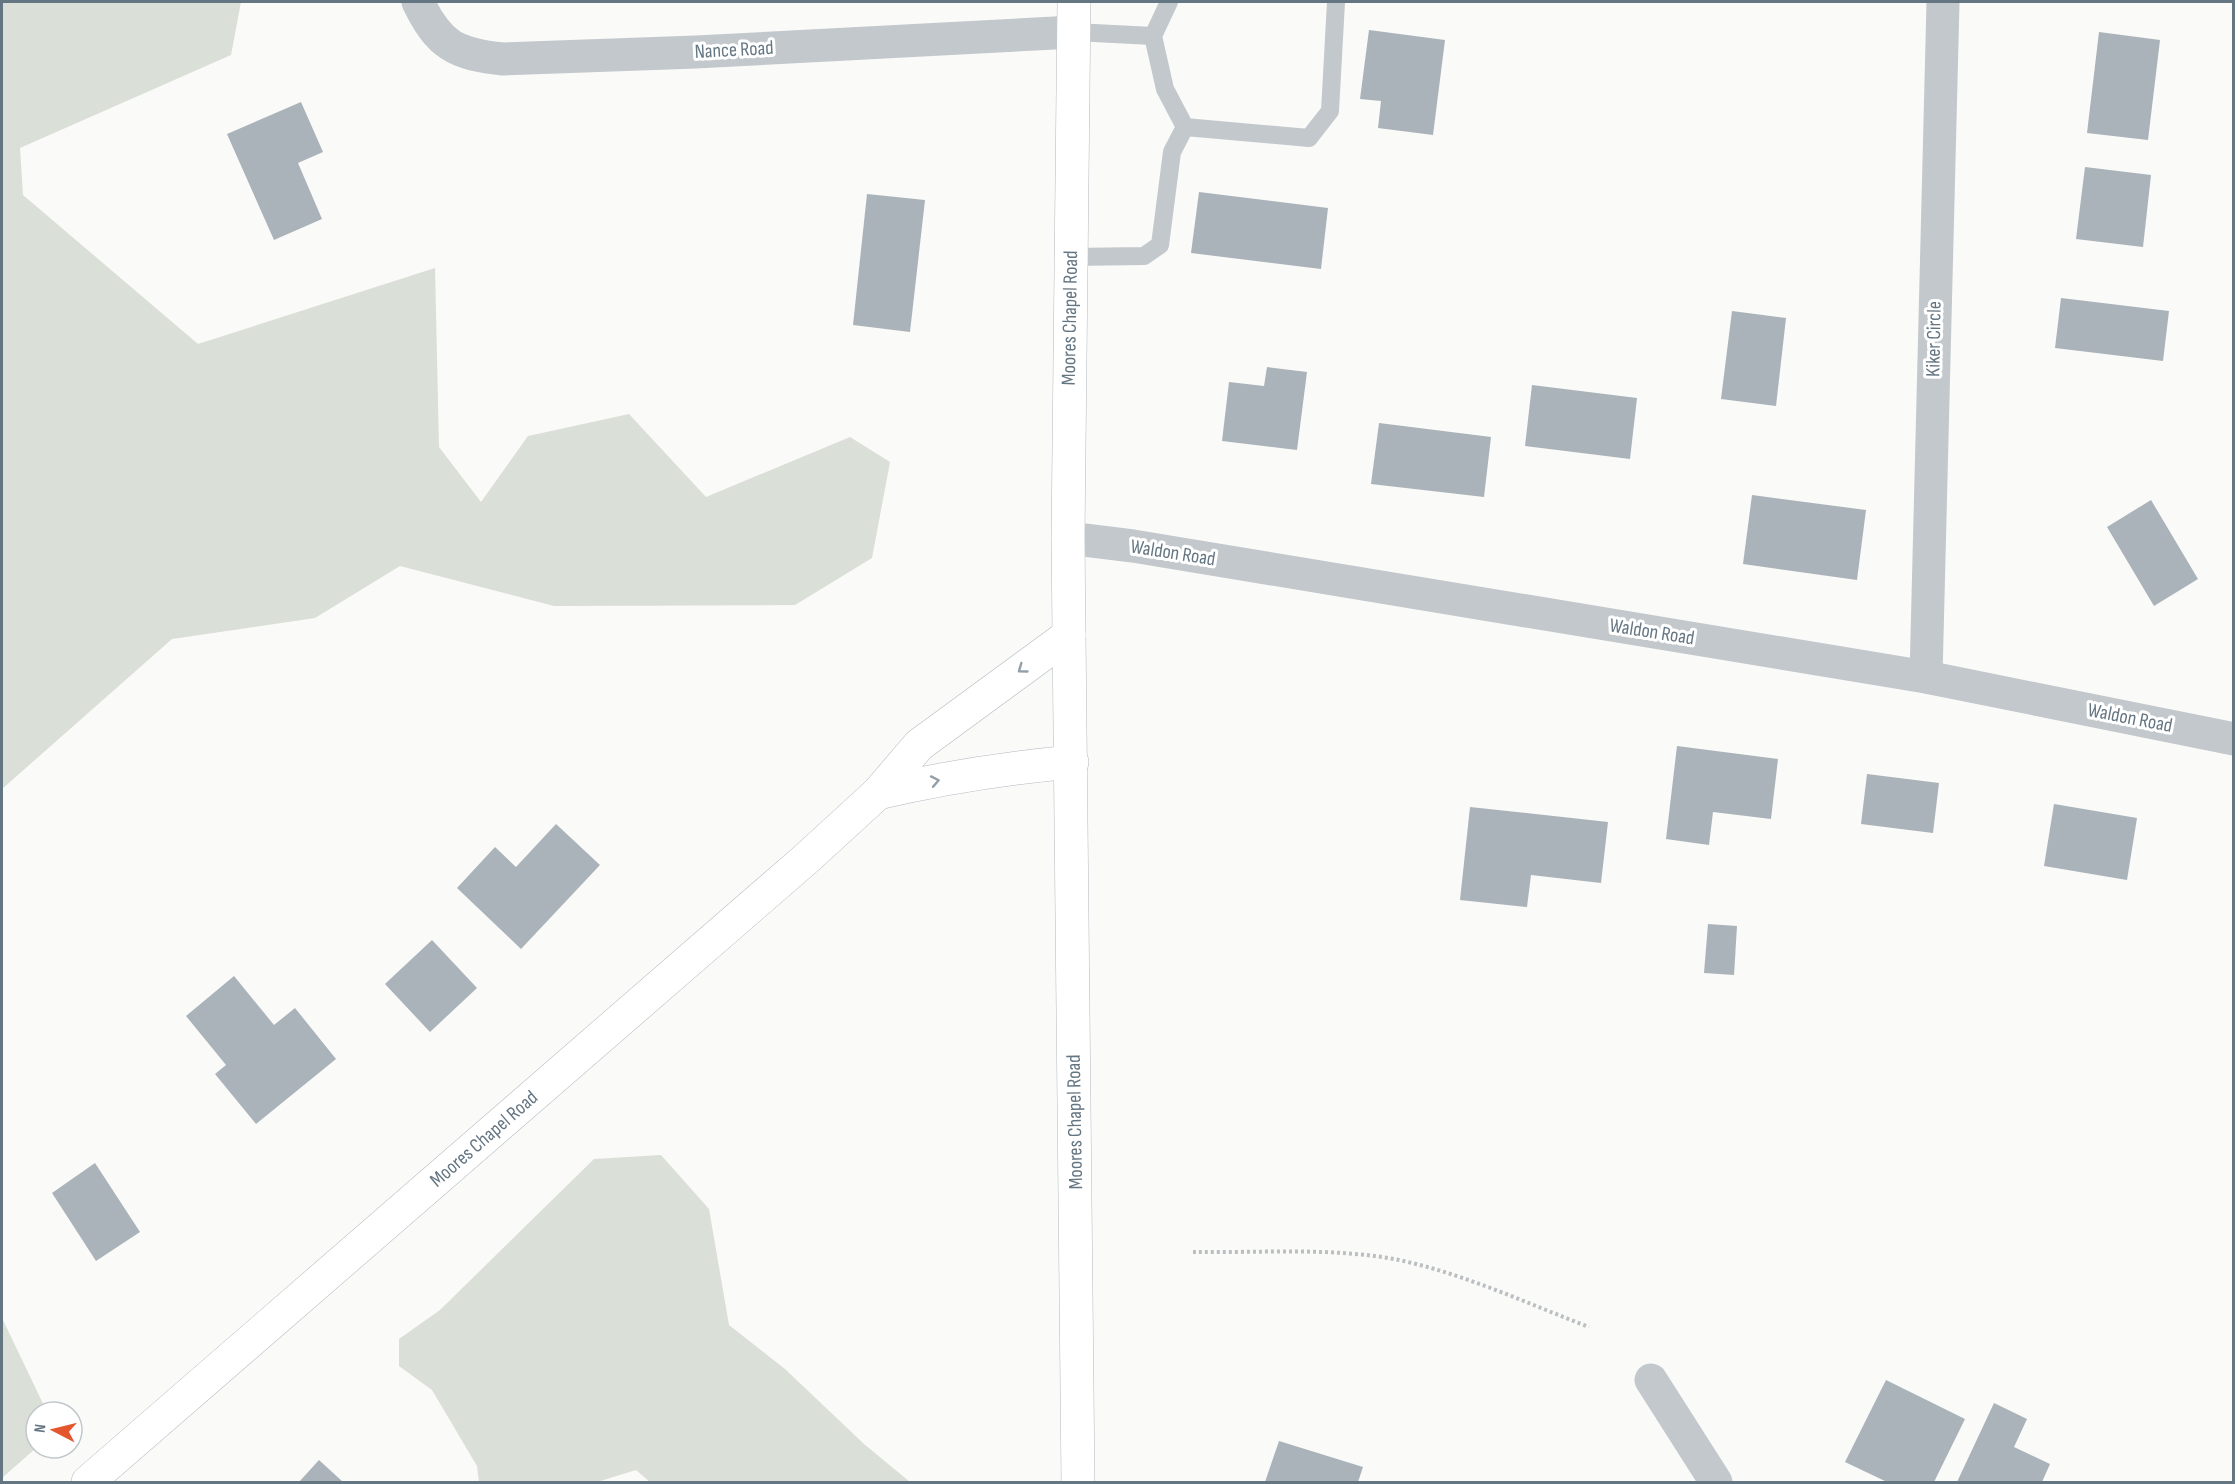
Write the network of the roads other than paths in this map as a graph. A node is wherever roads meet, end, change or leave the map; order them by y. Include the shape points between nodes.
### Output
1 (418, 2) edge
2 (1169, 2) edge
3 (1336, 2) edge
4 (1943, 2) edge
5 (1074, 17) edge
6 (1153, 36) junction
7 (1185, 127) junction
8 (1071, 257) junction
9 (1068, 538) junction
10 (1069, 635) junction
11 (1926, 677) junction
12 (2234, 739) edge
13 (1072, 762) junction
14 (878, 793) junction
15 (1651, 1380) dead end
16 (88, 1482) edge
17 (1078, 1482) edge
18 (1716, 1482) edge

1 - 5 street, Nance Road via 429,24 445,42 473,56 503,59 696,52
2 - 6 lane
3 - 7 lane via 1330,111 1309,138
4 - 11 street, Kiker Circle
5 - 6 lane
5 - 8 street, Moores Chapel Road
6 - 7 lane via 1165,89
7 - 8 lane via 1172,152 1160,245 1144,256
8 - 9 street, Moores Chapel Road
9 - 10 street, Moores Chapel Road
9 - 11 street, Waldon Road
10 - 13 street, Moores Chapel Road
10 -> 14 street, Moores Chapel Road via 919,745
11 - 12 street, Waldon Road
14 -> 13 street via 980,772
13 - 17 street, Moores Chapel Road
14 - 16 street, Moores Chapel Road
15 - 18 street

